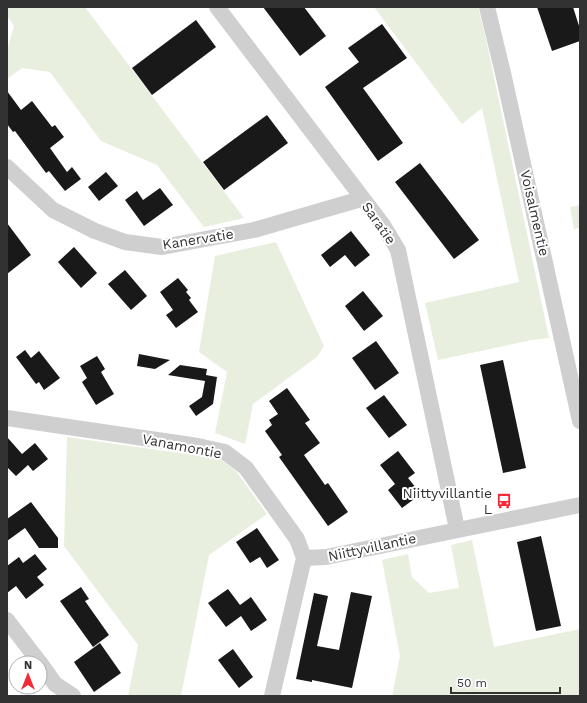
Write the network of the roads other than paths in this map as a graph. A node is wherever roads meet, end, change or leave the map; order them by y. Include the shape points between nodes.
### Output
1 (217, 7) edge
2 (487, 7) edge
3 (7, 167) edge
4 (361, 199) junction
5 (7, 418) edge
6 (580, 420) edge
7 (580, 505) edge
8 (457, 529) junction
9 (304, 558) junction
10 (7, 620) edge
11 (34, 655) edge
12 (48, 674) edge
13 (73, 696) edge
14 (272, 696) edge

1 - 4 street, Saratie
2 - 6 street, Voisalmentie
3 - 4 street, Kanervatie via 54,210 95,232 125,242 162,246 254,230
4 - 8 street, Saratie via 398,250
5 - 9 street, Vanamontie via 225,452 246,468 297,539
7 - 8 street, Niittyvillantie
8 - 9 street, Niittyvillantie via 326,557
9 - 14 street
10 - 11 street
12 - 13 street via 55,684

